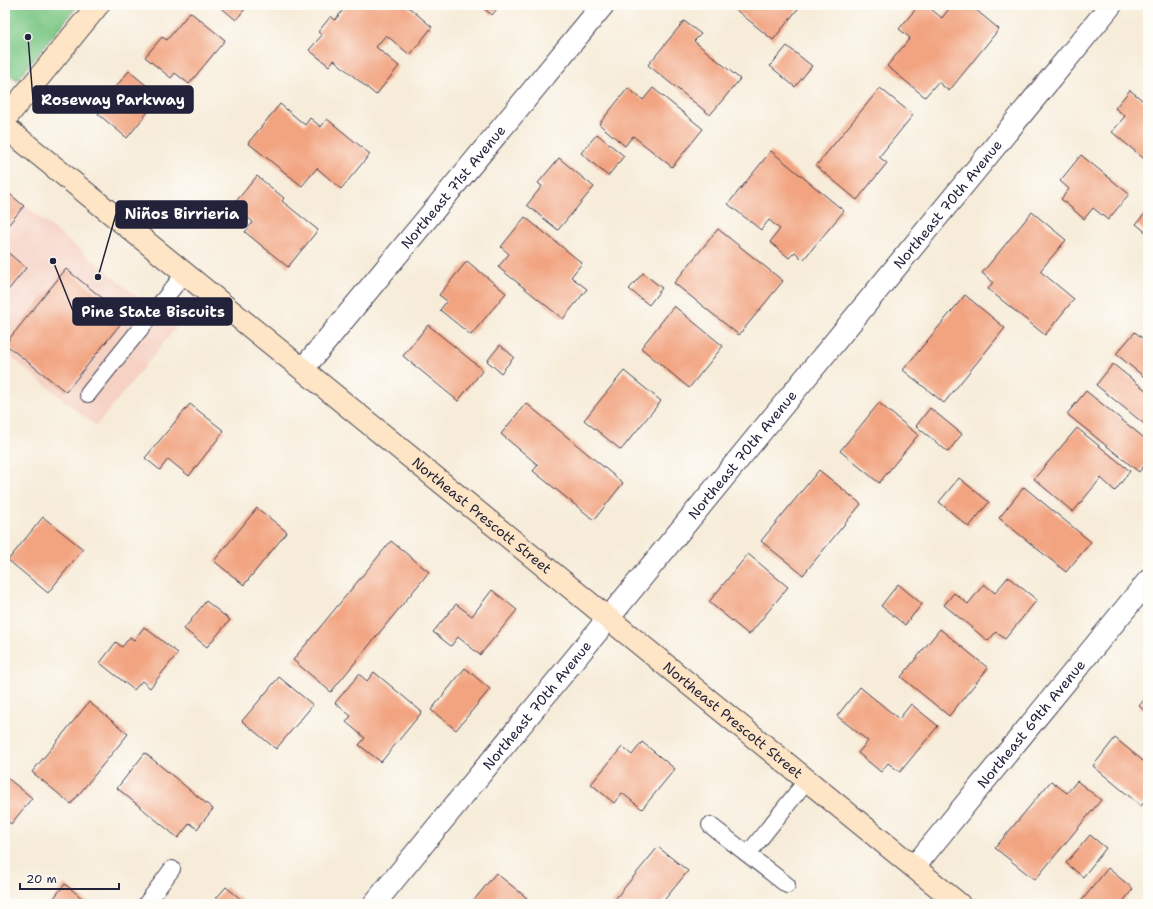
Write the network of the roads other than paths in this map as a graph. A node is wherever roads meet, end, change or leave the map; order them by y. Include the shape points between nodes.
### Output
1 (98, 5) edge
2 (602, 5) edge
3 (1111, 5) edge
4 (5, 119) edge
5 (5, 127) edge
6 (185, 274) junction
7 (303, 369) junction
8 (88, 394) dead end
9 (1148, 581) edge
10 (608, 618) junction
11 (807, 780) junction
12 (710, 825) dead end
13 (748, 854) junction
14 (914, 867) junction
15 (172, 869) dead end
16 (787, 885) dead end
17 (146, 904) edge
18 (374, 904) edge
19 (960, 904) edge

1 - 4 street
2 - 7 street, Northeast 71st Avenue
3 - 10 street, Northeast 70th Avenue
5 - 6 street, Northeast Prescott Street
6 - 7 street, Northeast Prescott Street
6 - 8 lane
7 - 10 street, Northeast Prescott Street
9 - 14 street, Northeast 69th Avenue
10 - 11 street, Northeast Prescott Street
10 - 18 street, Northeast 70th Avenue
11 - 13 lane
11 - 14 street, Northeast Prescott Street
12 - 13 lane
13 - 16 lane
14 - 19 street, Northeast Prescott Street
15 - 17 lane

